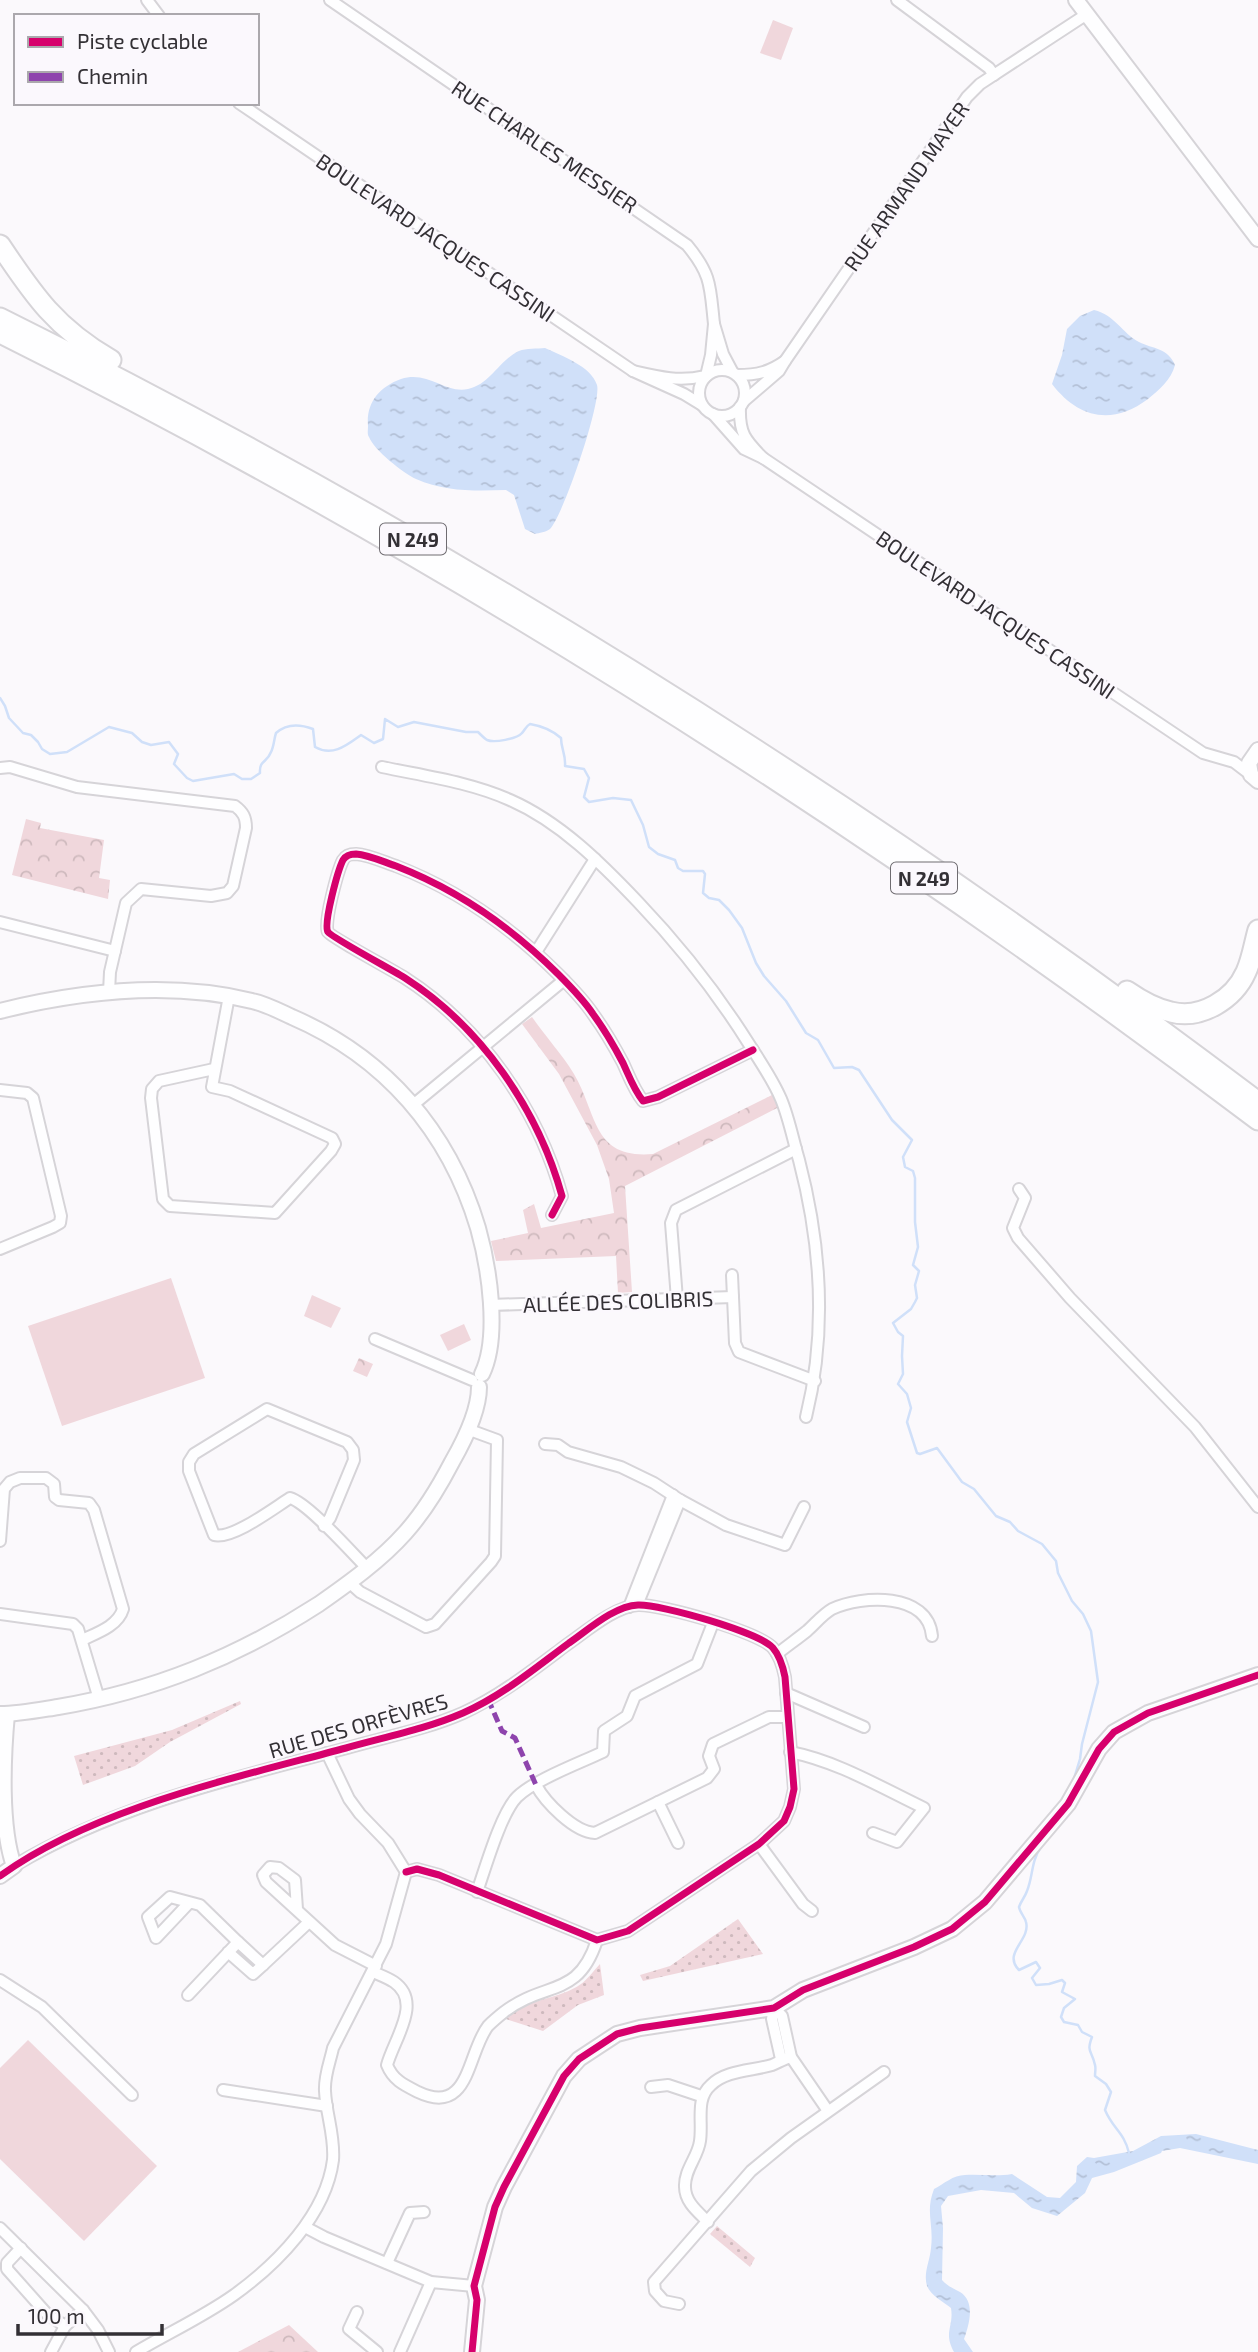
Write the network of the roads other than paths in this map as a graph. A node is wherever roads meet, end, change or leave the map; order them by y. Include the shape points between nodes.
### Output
1 (330, 0) edge
2 (897, 0) edge
3 (1076, 0) edge
4 (1087, 14) junction
5 (994, 75) junction
6 (242, 105) edge
7 (1258, 239) edge
8 (0, 245) edge
9 (0, 318) edge
10 (714, 324) junction
11 (0, 333) edge
12 (0, 347) edge
13 (785, 361) junction
14 (633, 371) junction
15 (735, 373) junction
16 (706, 376) junction
17 (742, 404) junction
18 (702, 405) junction
19 (713, 414) junction
20 (213, 427) junction
21 (763, 458) junction
22 (322, 503) junction
23 (1255, 753) edge
24 (1234, 762) junction
25 (382, 767) dead end
26 (0, 768) edge
27 (1256, 780) edge
28 (594, 859) junction
29 (0, 922) edge
30 (1258, 930) edge
31 (1048, 946) junction
32 (115, 951) junction
33 (536, 952) junction
34 (564, 980) junction
35 (109, 992) junction
36 (229, 996) junction
37 (0, 1011) edge
38 (483, 1047) junction
39 (753, 1050) junction
40 (214, 1069) junction
41 (0, 1090) edge
42 (1258, 1102) edge
43 (414, 1105) junction
44 (1258, 1120) edge
45 (796, 1149) junction
46 (1018, 1189) dead end
47 (552, 1215) dead end
48 (0, 1249) edge
49 (732, 1275) dead end
50 (733, 1297) junction
51 (677, 1299) junction
52 (491, 1305) junction
53 (375, 1339) dead end
54 (478, 1381) junction
55 (815, 1381) junction
56 (806, 1417) dead end
57 (467, 1429) junction
58 (545, 1444) dead end
59 (677, 1498) junction
60 (804, 1507) dead end
61 (1258, 1507) edge
62 (324, 1526) junction
63 (0, 1541) edge
64 (367, 1567) junction
65 (349, 1582) junction
66 (633, 1606) junction
67 (0, 1614) edge
68 (713, 1623) junction
69 (932, 1636) dead end
70 (82, 1640) junction
71 (777, 1654) junction
72 (1258, 1675) edge
73 (786, 1693) junction
74 (99, 1699) junction
75 (3, 1714) edge
76 (787, 1717) junction
77 (864, 1727) dead end
78 (790, 1752) junction
79 (327, 1753) junction
80 (536, 1785) junction
81 (658, 1802) junction
82 (1, 1812) edge
83 (873, 1833) dead end
84 (678, 1843) dead end
85 (759, 1844) junction
86 (14, 1866) junction
87 (406, 1872) junction
88 (0, 1876) edge
89 (477, 1892) junction
90 (189, 1902) dead end
91 (297, 1909) dead end
92 (812, 1911) dead end
93 (309, 1922) junction
94 (597, 1940) junction
95 (238, 1942) junction
96 (228, 1952) junction
97 (262, 1965) junction
98 (375, 1969) junction
99 (0, 1980) edge
100 (188, 1995) dead end
101 (774, 2008) junction
102 (786, 2058) junction
103 (884, 2072) dead end
104 (651, 2087) dead end
105 (223, 2090) dead end
106 (132, 2095) dead end
107 (701, 2096) junction
108 (327, 2106) junction
109 (828, 2111) junction
110 (424, 2212) dead end
111 (708, 2222) junction
112 (305, 2227) junction
113 (0, 2228) edge
114 (21, 2248) junction
115 (387, 2263) junction
116 (431, 2281) junction
117 (474, 2286) junction
118 (679, 2304) dead end
119 (83, 2310) junction
120 (357, 2312) dead end
121 (65, 2326) junction
122 (51, 2352) edge
123 (109, 2352) edge
124 (136, 2352) edge
125 (377, 2352) edge
126 (400, 2352) edge
127 (472, 2352) edge

1 - 10 street, RUE CHARLES MESSIER via 687,245 702,263 710,284
2 - 5 street
3 - 4 street
4 - 5 street, RUE ARMAND MAYER
4 - 7 street
5 - 13 street, RUE ARMAND MAYER via 967,97
6 - 14 street, BOULEVARD JACQUES CASSINI
8 - 20 highway, N 249 via 36,297 83,344 204,415
9 - 20 highway, N 249
10 - 15 street, RUE CHARLES MESSIER via 723,354
10 - 16 street, RUE CHARLES MESSIER
11 - 22 highway, N 249
12 - 22 highway, N 249 via 305,504
13 - 15 street via 759,375
13 - 17 street, RUE ARMAND MAYER
14 - 16 street, BOULEVARD JACQUES CASSINI via 686,381
14 - 18 street, BOULEVARD JACQUES CASSINI
15 - 16 street via 719,369
15 - 17 street via 745,387
16 - 18 street via 699,390
17 - 19 street via 728,415
17 - 21 street, BOULEVARD JACQUES CASSINI via 739,424 743,435
18 - 19 street
19 - 21 street, BOULEVARD JACQUES CASSINI via 744,449
20 - 31 highway, N 249 via 454,563 694,709
21 - 24 street, BOULEVARD JACQUES CASSINI via 1203,753
22 - 44 highway, N 249 via 578,654 827,813 1037,957
23 - 24 street
23 - 27 street via 1249,763
24 - 27 street, BOULEVARD JACQUES CASSINI
25 - 28 street via 511,800
26 - 32 street via 77,787 235,806 243,812 246,828 233,886 227,893 211,896 141,889 126,903
28 - 33 street
28 - 39 street via 685,954
29 - 32 street
30 - 31 highway, N 249 via 1248,969 1231,993 1209,1009 1184,1013 1156,1007 1061,947
31 - 42 highway, N 249
32 - 35 street
33 - 34 street
33 - 38 street via 483,911 430,880 358,854 343,859 326,924 328,932 418,986
34 - 38 street
34 - 39 street via 596,1018 643,1101
35 - 36 street
35 - 37 street
36 - 40 street
36 - 43 street via 314,1026 362,1056
38 - 43 street
38 - 47 street via 521,1099 555,1171 562,1196
39 - 45 street via 780,1098
40 - 40 street via 212,1087 281,1114 332,1138 335,1144 275,1213 170,1206 163,1199 152,1089 159,1082
41 - 48 street via 33,1098 61,1216 53,1227
43 - 52 street via 470,1200
45 - 51 street via 676,1210 671,1223
45 - 55 street via 813,1221 817,1262 820,1309
46 - 61 street via 1025,1198 1013,1227 1018,1238 1195,1427
49 - 50 street
50 - 51 street, ALLÉE DES COLIBRIS
50 - 55 street, ALLÉE DES COLIBRIS via 739,1352
51 - 52 street, ALLÉE DES COLIBRIS
52 - 54 street via 487,1361
53 - 54 street
54 - 57 street via 479,1395
55 - 56 street
57 - 64 street via 423,1510
57 - 65 street via 497,1440 495,1556 491,1562 436,1625 426,1628
58 - 59 street via 621,1467
59 - 60 street via 726,1525 785,1545
59 - 66 street
62 - 62 street via 299,1500 290,1498 233,1533 222,1538 214,1535 189,1462 194,1454 267,1409 347,1442 354,1460
62 - 64 street
63 - 70 street via 4,1489 10,1482 46,1478 54,1484 55,1497 60,1500 89,1503 123,1609 121,1618
64 - 65 street
65 - 74 street via 225,1658
66 - 68 street via 662,1608
66 - 79 street, RUE DES ORFÈVRES via 596,1624 464,1713
67 - 70 street via 73,1624
68 - 71 street via 760,1639
68 - 80 street via 698,1664 635,1696 626,1716 604,1731 603,1752
69 - 71 street via 931,1625 906,1604 860,1602 831,1610
70 - 74 street
71 - 73 street
72 - 101 street via 1148,1713 1114,1732 1068,1804 985,1902 952,1929 817,1984
73 - 76 street
73 - 77 street
74 - 75 street
75 - 82 street
76 - 78 street
76 - 81 street via 768,1717 713,1744 709,1756 714,1769 707,1778
78 - 83 street via 847,1771 924,1808 897,1842
78 - 85 street via 794,1789 790,1807 784,1821
79 - 86 street, RUE DES ORFÈVRES via 126,1812
79 - 87 street via 349,1799 388,1843
80 - 81 street via 542,1797 586,1832 594,1833
80 - 89 street via 516,1797 506,1815
81 - 84 street
82 - 86 street via 6,1849
85 - 92 street
85 - 94 street via 628,1931
86 - 88 street, RUE DES ORFÈVRES
87 - 89 street via 417,1869 439,1875
87 - 98 street
89 - 94 street
90 - 95 street via 200,1906
91 - 93 street
93 - 97 street
93 - 98 street
94 - 98 street via 587,1966 574,1980 524,2000 488,2027 460,2087 437,2098 391,2075 387,2065 407,2014 407,1997 396,1982
95 - 96 street
95 - 97 street
96 - 97 street via 253,1974
96 - 100 street
98 - 108 street via 333,2049 326,2077
99 - 106 street via 42,2007
101 - 102 street via 782,2016
101 - 117 street via 617,2034 579,2059 564,2076 504,2187
102 - 107 street via 720,2078
102 - 109 street
103 - 109 street
104 - 107 street via 668,2085
105 - 108 street
107 - 111 street via 700,2144 684,2186 687,2198
108 - 112 street via 333,2159 321,2199
109 - 111 street via 751,2171
110 - 115 street via 410,2213
111 - 118 street via 654,2282 664,2301
112 - 115 street
112 - 124 street via 234,2295
113 - 114 street
114 - 119 street
114 - 121 street via 7,2269 47,2314
115 - 116 street
116 - 117 street
116 - 126 street
117 - 127 street
119 - 121 street
119 - 123 street
120 - 125 street via 349,2329
121 - 122 street

